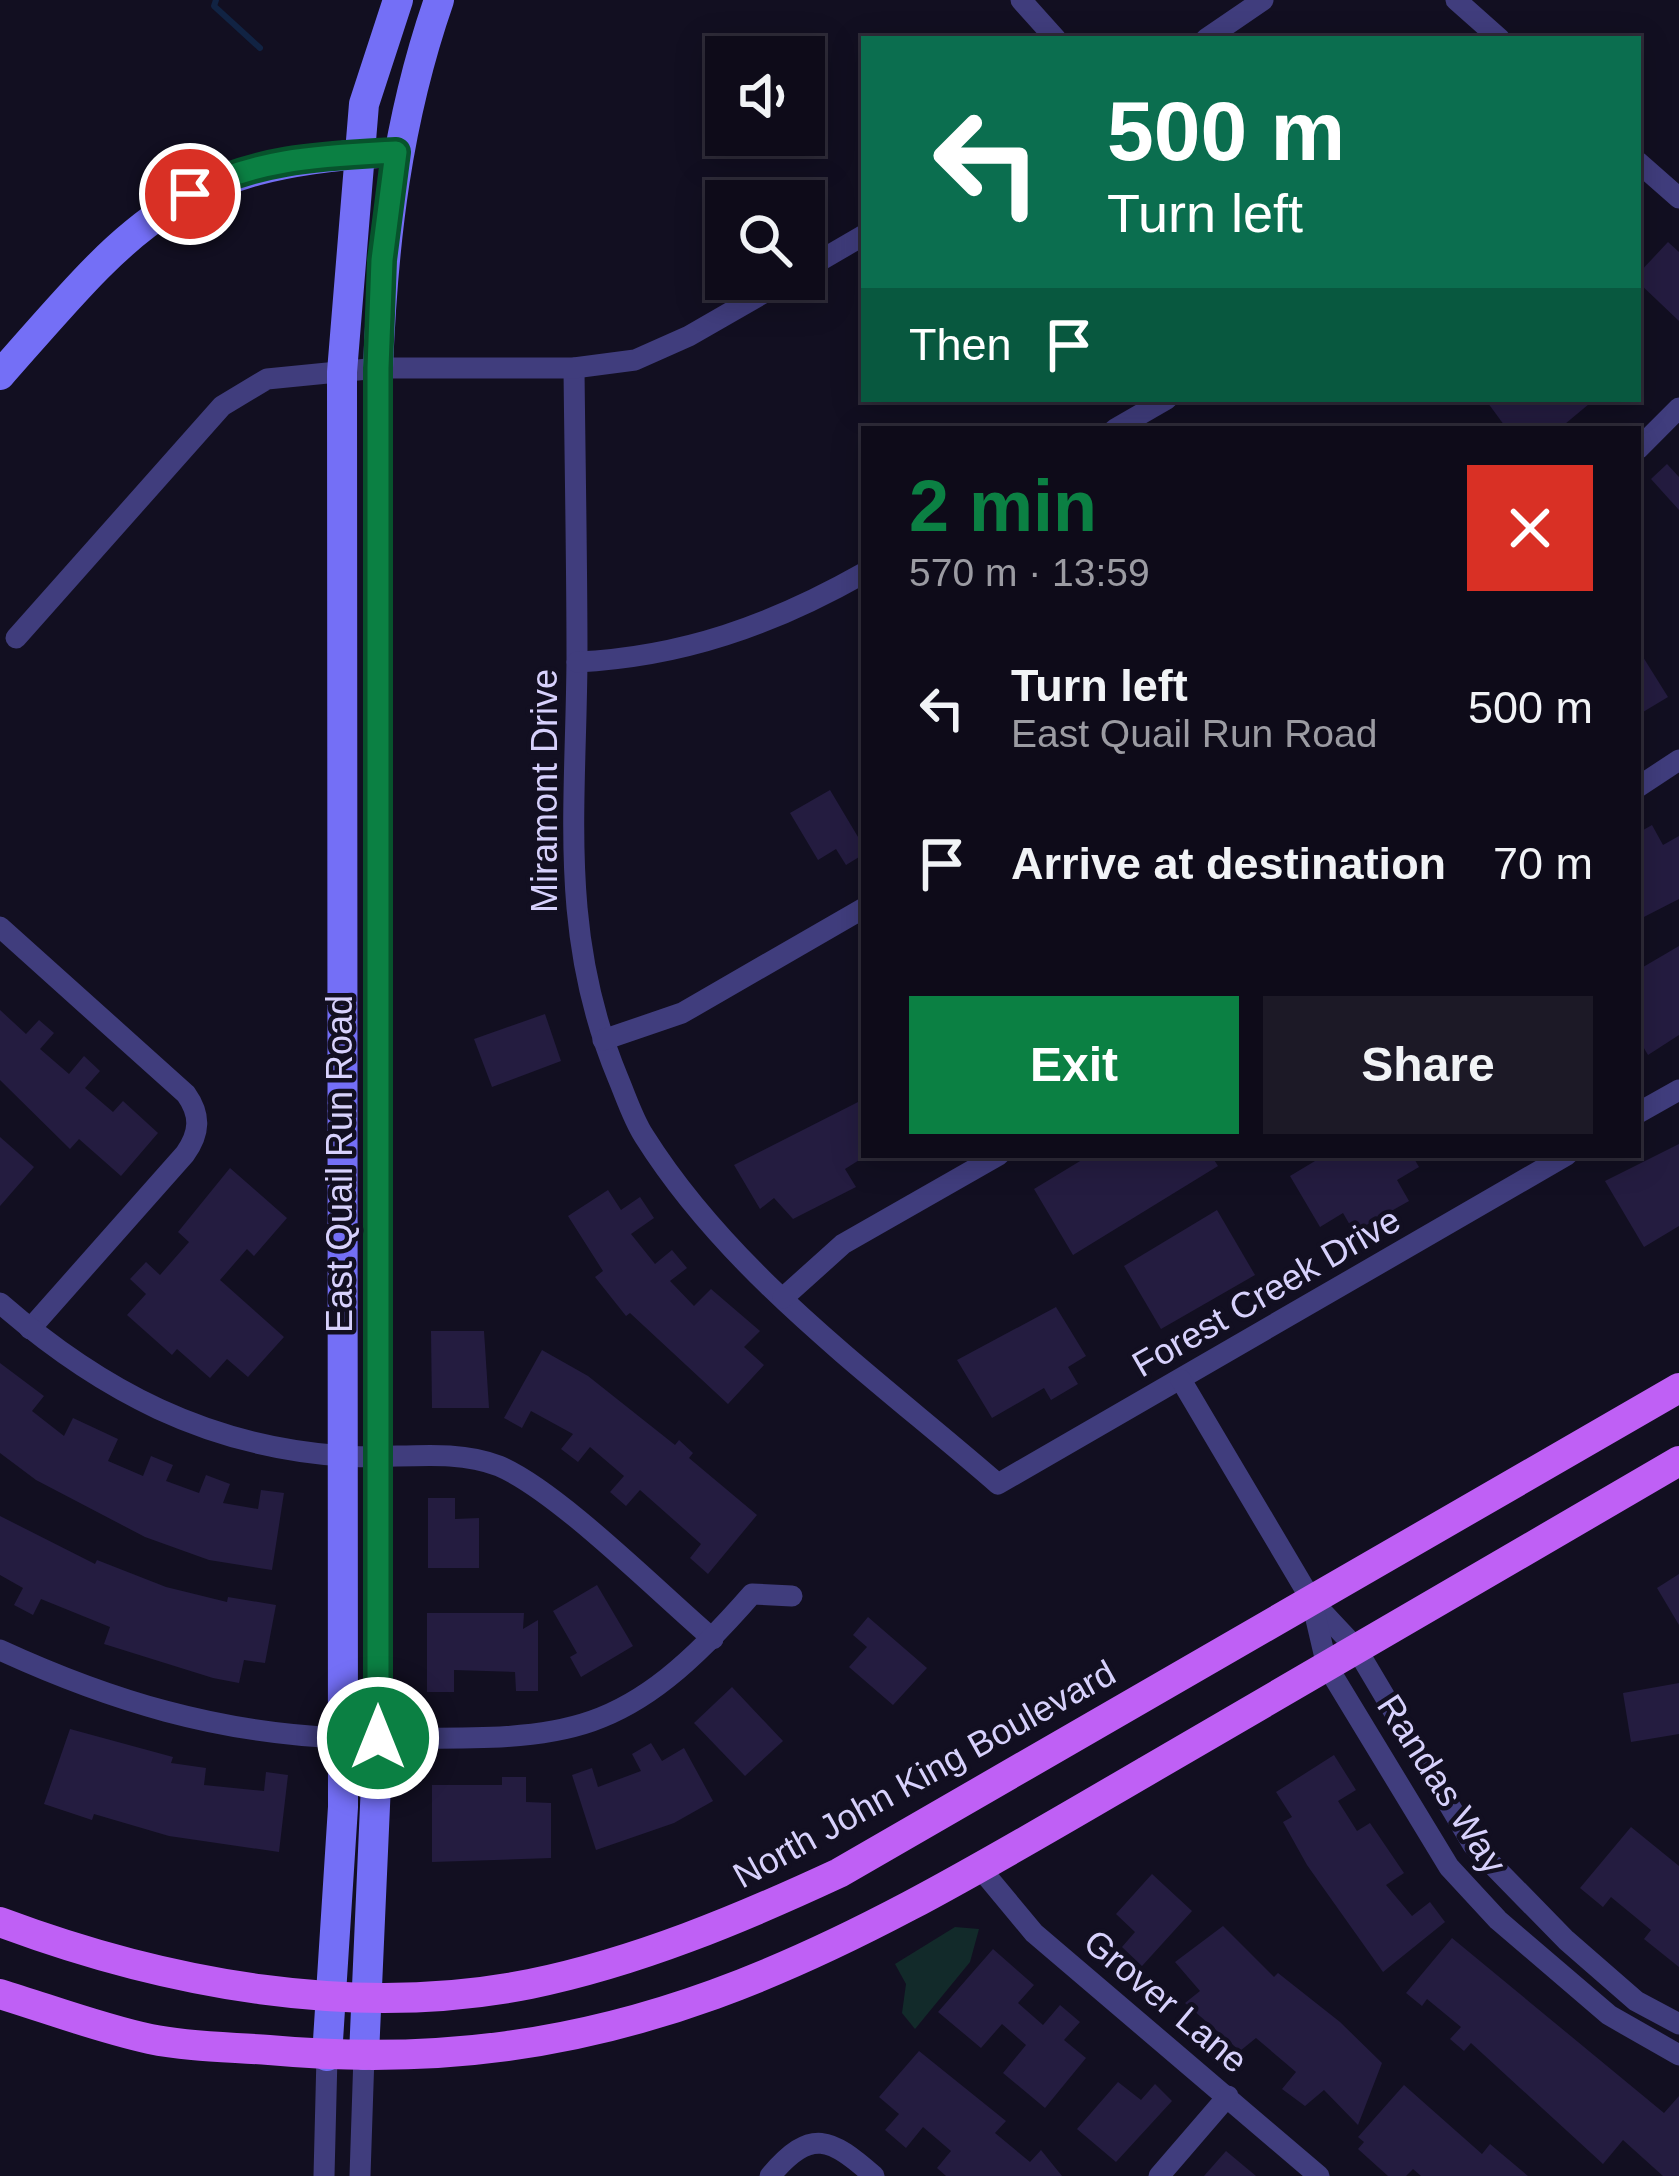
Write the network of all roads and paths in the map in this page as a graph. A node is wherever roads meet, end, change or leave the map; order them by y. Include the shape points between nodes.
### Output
1 (398, 0) edge
2 (439, 0) edge
3 (1021, 0) edge
4 (1263, 0) edge
5 (1456, 0) edge
6 (1053, 36) edge
7 (1210, 36) edge
8 (1497, 36) edge
9 (396, 152) junction
10 (357, 154) junction
11 (1641, 165) edge
12 (1679, 198) edge
13 (861, 237) edge
14 (825, 258) edge
15 (749, 300) edge
16 (378, 368) junction
17 (574, 368) junction
18 (342, 372) junction
19 (0, 375) edge
20 (1162, 402) edge
21 (1679, 408) edge
22 (1120, 426) edge
23 (1641, 445) edge
24 (861, 575) edge
25 (16, 638) dead end
26 (577, 662) junction
27 (1679, 760) edge
28 (1641, 785) edge
29 (861, 910) edge
30 (0, 927) edge
31 (603, 1040) junction
32 (1679, 1090) edge
33 (1641, 1112) edge
34 (994, 1158) edge
35 (1552, 1159) edge
36 (783, 1298) junction
37 (0, 1303) edge
38 (31, 1329) junction
39 (1181, 1380) junction
40 (1679, 1388) edge
41 (341, 1456) junction
42 (377, 1458) junction
43 (1679, 1461) edge
44 (998, 1484) joint
45 (792, 1595) dead end
46 (1312, 1601) junction
47 (713, 1639) junction
48 (1356, 1648) junction
49 (0, 1649) edge
50 (1327, 1666) junction
51 (341, 1738) junction
52 (378, 1738) junction
53 (980, 1868) junction
54 (0, 1922) edge
55 (0, 1994) edge
56 (328, 1996) junction
57 (365, 1998) junction
58 (1679, 2024) edge
59 (364, 2055) junction
60 (1679, 2055) edge
61 (327, 2056) junction
62 (1228, 2096) junction
63 (324, 2176) edge
64 (360, 2176) edge
65 (770, 2176) edge
66 (874, 2176) edge
67 (1159, 2176) edge
68 (1319, 2176) edge

1 - 10 street, East Quail Run Road via 364,104
2 - 9 street, East Quail Run Road
3 - 6 street
4 - 7 street
5 - 8 street
9 - 10 street
9 - 16 street, East Quail Run Road
10 - 18 street, East Quail Run Road
10 - 19 street via 273,163 218,179 163,209 100,262
11 - 12 street
13 - 14 street
15 - 17 street via 653,352
16 - 17 street
16 - 18 street
16 - 42 street, East Quail Run Road
17 - 26 street, Miramont Drive
18 - 25 street via 267,379 222,406
18 - 41 street, East Quail Run Road
20 - 22 street
21 - 23 street
24 - 26 street via 803,608 717,640 649,658
26 - 31 street, Miramont Drive via 570,861
27 - 28 street
29 - 31 street via 682,1013
30 - 38 street via 197,1110 185,1154
31 - 36 street, Miramont Drive via 641,1133 699,1214
32 - 33 street
34 - 36 street via 843,1244
35 - 39 street, Forest Creek Drive
36 - 44 street, Miramont Drive
37 - 38 street
38 - 41 street via 155,1412 272,1449
39 - 44 street, Forest Creek Drive
39 - 46 street, Randas Way
40 - 46 main road, North John King Boulevard
41 - 42 street
41 - 51 street, East Quail Run Road
42 - 47 street via 497,1465
42 - 52 street, East Quail Run Road
43 - 48 main road
45 - 47 street via 752,1594
46 - 48 street, Randas Way
46 - 50 street, Randas Way
46 - 57 main road, North John King Boulevard via 839,1873 737,1920 531,1984
47 - 52 street via 622,1712 554,1733
48 - 50 main road
48 - 58 street, Randas Way via 1473,1846 1636,2001
49 - 51 street via 142,1709 221,1727
50 - 53 main road
50 - 60 street, Randas Way via 1473,1895 1609,2015
51 - 56 street, East Quail Run Road
52 - 57 street, East Quail Run Road
53 - 59 main road via 821,1955 648,2018 507,2048
53 - 62 street, Grover Lane via 1034,1933
54 - 56 main road, North John King Boulevard via 159,1974
55 - 61 main road via 152,2040
56 - 57 main road, North John King Boulevard
56 - 61 street, East Quail Run Road
57 - 59 street, East Quail Run Road
59 - 61 main road
59 - 64 street, East Quail Run Road
61 - 63 street, East Quail Run Road
62 - 67 street
62 - 68 street, Grover Lane
65 - 66 street via 802,2144 824,2142

